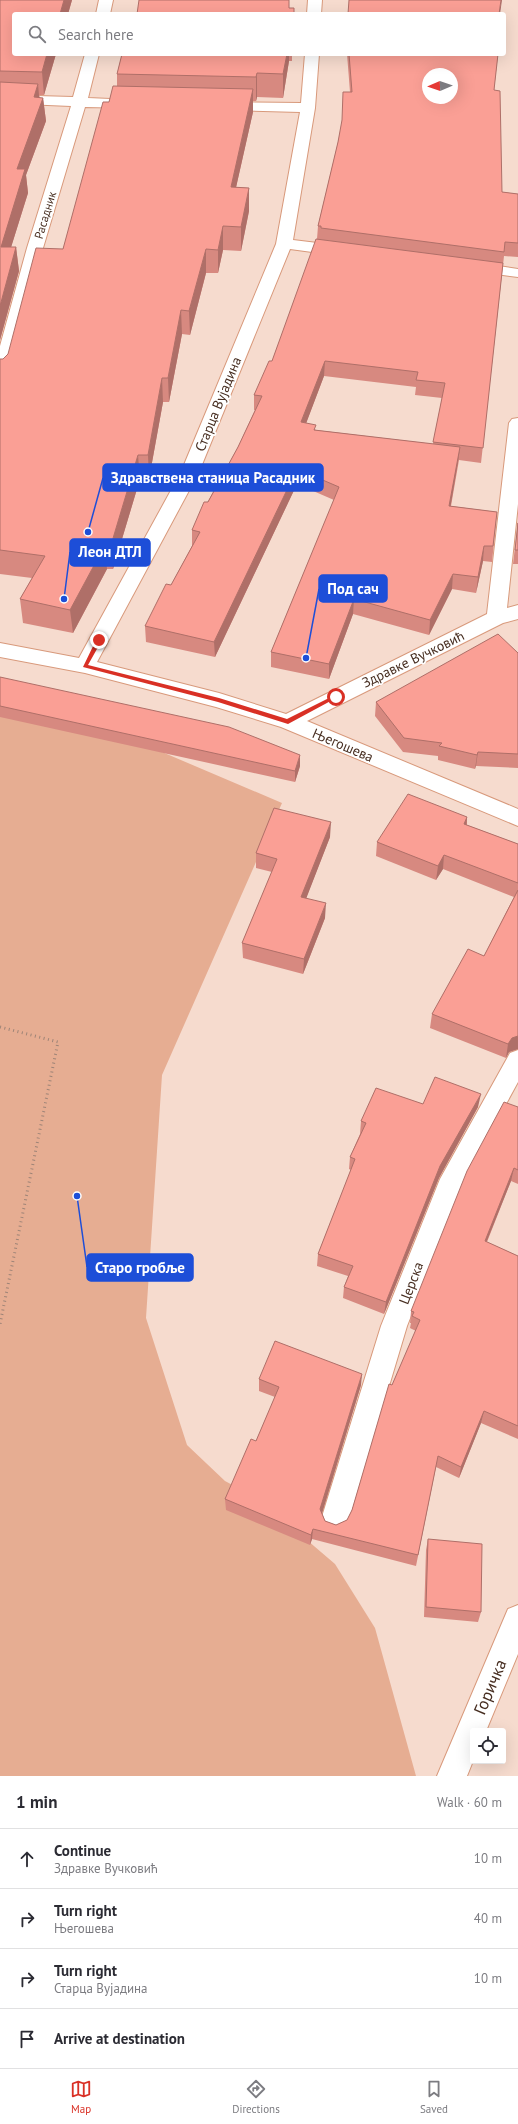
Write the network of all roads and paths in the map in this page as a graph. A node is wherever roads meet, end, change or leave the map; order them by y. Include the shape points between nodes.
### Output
1 (106, 0) edge
2 (315, 0) edge
3 (103, 12) edge
4 (314, 12) edge
5 (92, 56) edge
6 (312, 56) edge
7 (0, 99) edge
8 (80, 103) junction
9 (150, 105) edge
10 (206, 106) edge
11 (308, 108) junction
12 (284, 244) junction
13 (353, 252) edge
14 (454, 265) edge
15 (516, 273) dead end
16 (0, 377) edge
17 (518, 423) edge
18 (518, 612) edge
19 (496, 618) junction
20 (0, 650) edge
21 (85, 666) junction
22 (288, 722) junction
23 (518, 818) edge
24 (0, 1027) edge
25 (518, 1060) edge
26 (0, 1324) edge
27 (335, 1520) dead end
28 (518, 1620) edge
29 (452, 1776) edge

1 - 3 street
2 - 4 street
5 - 8 street, Расадник
6 - 11 street, Старца Вујадина
7 - 8 street
8 - 9 street
8 - 16 street, Расадник via 35,248
10 - 11 street
11 - 12 street, Старца Вујадина
12 - 13 street
12 - 21 street, Старца Вујадина via 190,472
14 - 15 street
17 - 19 street
18 - 19 street, Здравке Вучковић
19 - 22 street, Здравке Вучковић
20 - 21 street, Његошева
21 - 22 street, Његошева via 219,700
22 - 23 street, Његошева
24 - 26 path via 58,1042
25 - 27 street, Церска via 452,1179 394,1326
28 - 29 street, Горичка

